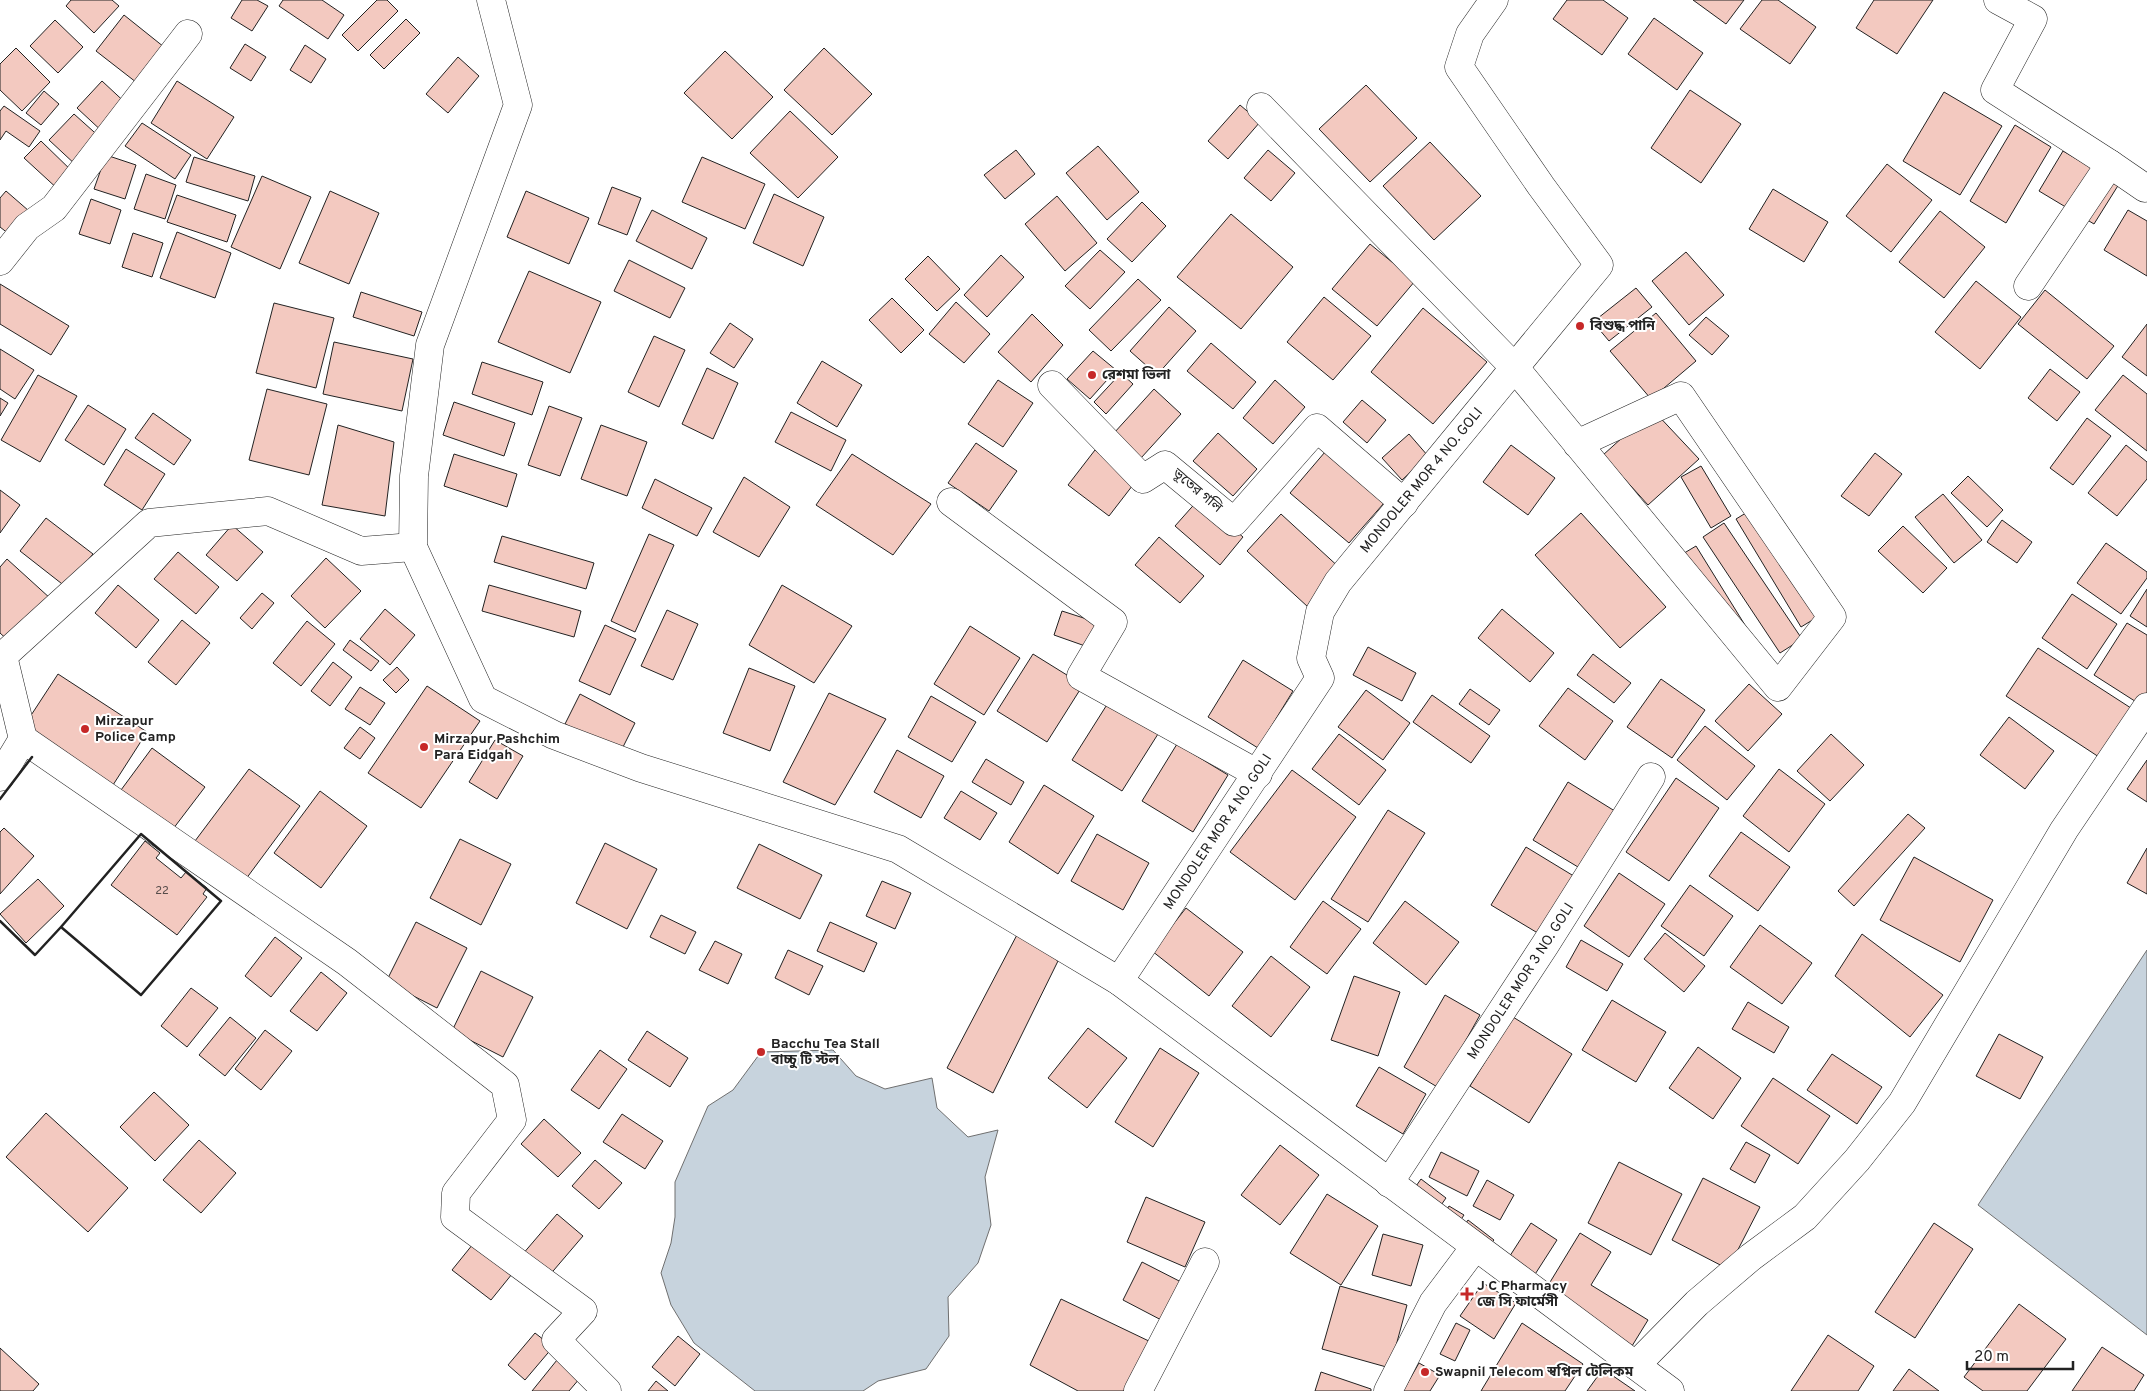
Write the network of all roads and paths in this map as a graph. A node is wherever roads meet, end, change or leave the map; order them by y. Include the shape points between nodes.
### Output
1 (491, 0) edge
2 (1494, 0) edge
3 (1998, 0) edge
4 (188, 34) dead end
5 (1261, 108) dead end
6 (2110, 164) junction
7 (2146, 188) edge
8 (0, 260) edge
9 (2028, 286) dead end
10 (1515, 368) junction
11 (1052, 385) dead end
12 (1577, 444) junction
13 (951, 502) dead end
14 (1404, 503) junction
15 (414, 548) junction
16 (2, 654) edge
17 (2147, 707) edge
18 (23, 740) junction
19 (1258, 774) junction
20 (0, 777) edge
21 (1651, 777) dead end
22 (1119, 981) junction
23 (1389, 1183) junction
24 (1475, 1247) junction
25 (1206, 1262) dead end
26 (1636, 1365) junction
27 (607, 1391) edge
28 (1138, 1391) edge
29 (1388, 1391) edge
30 (1670, 1391) edge

1 - 15 street via 518,105 430,345 414,476
2 - 10 street, MONDOLER MOR 4 NO. GOLI via 1470,34 1459,67 1599,265
3 - 6 street via 2033,19 1994,90
4 - 8 street via 54,208 27,227
5 - 10 street
6 - 7 street
6 - 9 street
10 - 12 street
10 - 14 street, MONDOLER MOR 4 NO. GOLI
11 - 14 street, ভূতের গলি via 1142,479 1165,465 1234,522 1317,428
12 - 12 street via 1709,604 1778,687 1832,617 1680,396
13 - 19 street via 1113,622 1080,676
14 - 19 street, MONDOLER MOR 4 NO. GOLI via 1338,582 1320,612 1311,658 1320,678
15 - 16 street via 361,551 268,511 149,523
15 - 22 street via 483,699 554,735 641,768 898,849
16 - 18 street
17 - 26 street via 2064,830 1902,1103 1857,1160 1804,1217 1697,1303
18 - 20 street
18 - 27 street via 347,962 505,1085 512,1120 456,1193 454,1217 583,1311 556,1340
19 - 22 street, MONDOLER MOR 4 NO. GOLI
21 - 23 street, MONDOLER MOR 3 NO. GOLI
22 - 23 street
23 - 24 street
24 - 26 street
24 - 29 street via 1433,1303
25 - 28 street
26 - 30 street

